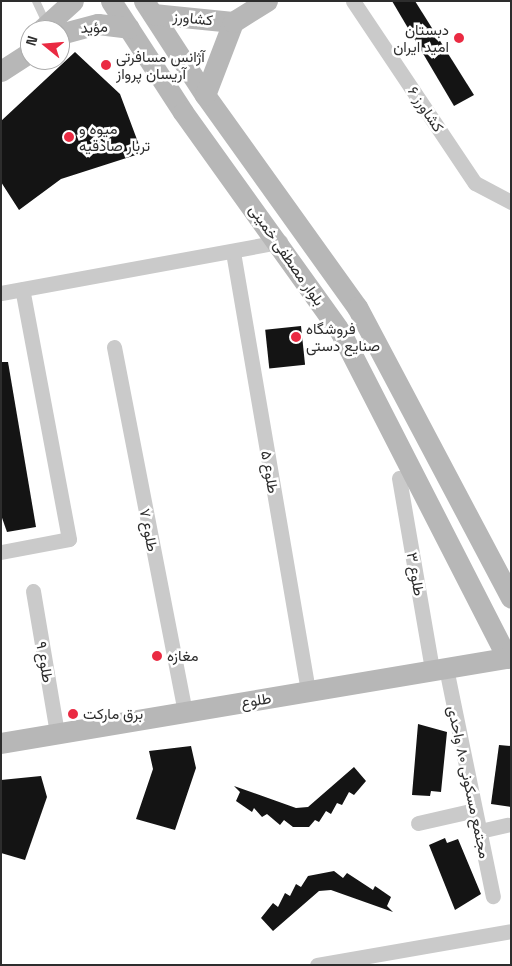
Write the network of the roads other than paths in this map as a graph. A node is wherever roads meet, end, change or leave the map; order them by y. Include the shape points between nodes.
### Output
1 (36, 1) edge
2 (73, 1) edge
3 (111, 1) edge
4 (267, 1) edge
5 (354, 1) edge
6 (148, 8) edge
7 (45, 20) edge
8 (58, 20) edge
9 (233, 22) junction
10 (70, 28) edge
11 (129, 28) junction
12 (20, 44) edge
13 (1, 56) edge
14 (20, 59) edge
15 (1, 71) edge
16 (204, 95) junction
17 (511, 202) edge
18 (280, 242) junction
19 (233, 252) junction
20 (22, 289) junction
21 (1, 293) edge
22 (114, 347) dead end
23 (399, 478) dead end
24 (464, 507) junction
25 (439, 519) junction
26 (1, 552) edge
27 (33, 591) dead end
28 (511, 598) edge
29 (509, 657) edge
30 (439, 669) junction
31 (308, 692) junction
32 (184, 712) junction
33 (57, 733) junction
34 (1, 742) edge
35 (475, 810) junction
36 (418, 823) dead end
37 (507, 825) dead end
38 (480, 831) junction
39 (492, 896) dead end
40 (511, 931) edge
41 (317, 965) edge

1 - 7 lane
2 - 8 street, مؤید
3 - 11 street, بلوار مصطفی خمینی
4 - 9 street, کشاورز
5 - 17 street, کشاورز ۶ via 475,183
6 - 9 street, کشاورز
6 - 16 street, بلوار مصطفی خمینی
9 - 16 street, کشاورز
10 - 11 street, مؤید via 98,24
11 - 18 street, بلوار مصطفی خمینی via 184,112
12 - 13 street
14 - 15 street
16 - 24 street, بلوار مصطفی خمینی via 356,307
18 - 19 street
18 - 25 street, بلوار مصطفی خمینی via 362,367
19 - 20 street
19 - 31 street, طلوع ۵
20 - 21 street
20 - 26 street via 69,539
22 - 32 street, طلوع ۷
23 - 30 street, طلوع ۳
24 - 25 street
24 - 28 street, بلوار مصطفی خمینی
25 - 29 street, بلوار مصطفی خمینی
27 - 33 street, طلوع ۹
29 - 30 street, طلوع
30 - 31 street, طلوع
30 - 35 street, مجتمع مسکونی ۸۰ واحدی
31 - 32 street, طلوع
32 - 33 street, طلوع
33 - 34 street, طلوع
35 - 36 street
35 - 38 street, مجتمع مسکونی ۸۰ واحدی
37 - 38 street
38 - 39 street, مجتمع مسکونی ۸۰ واحدی
40 - 41 street

